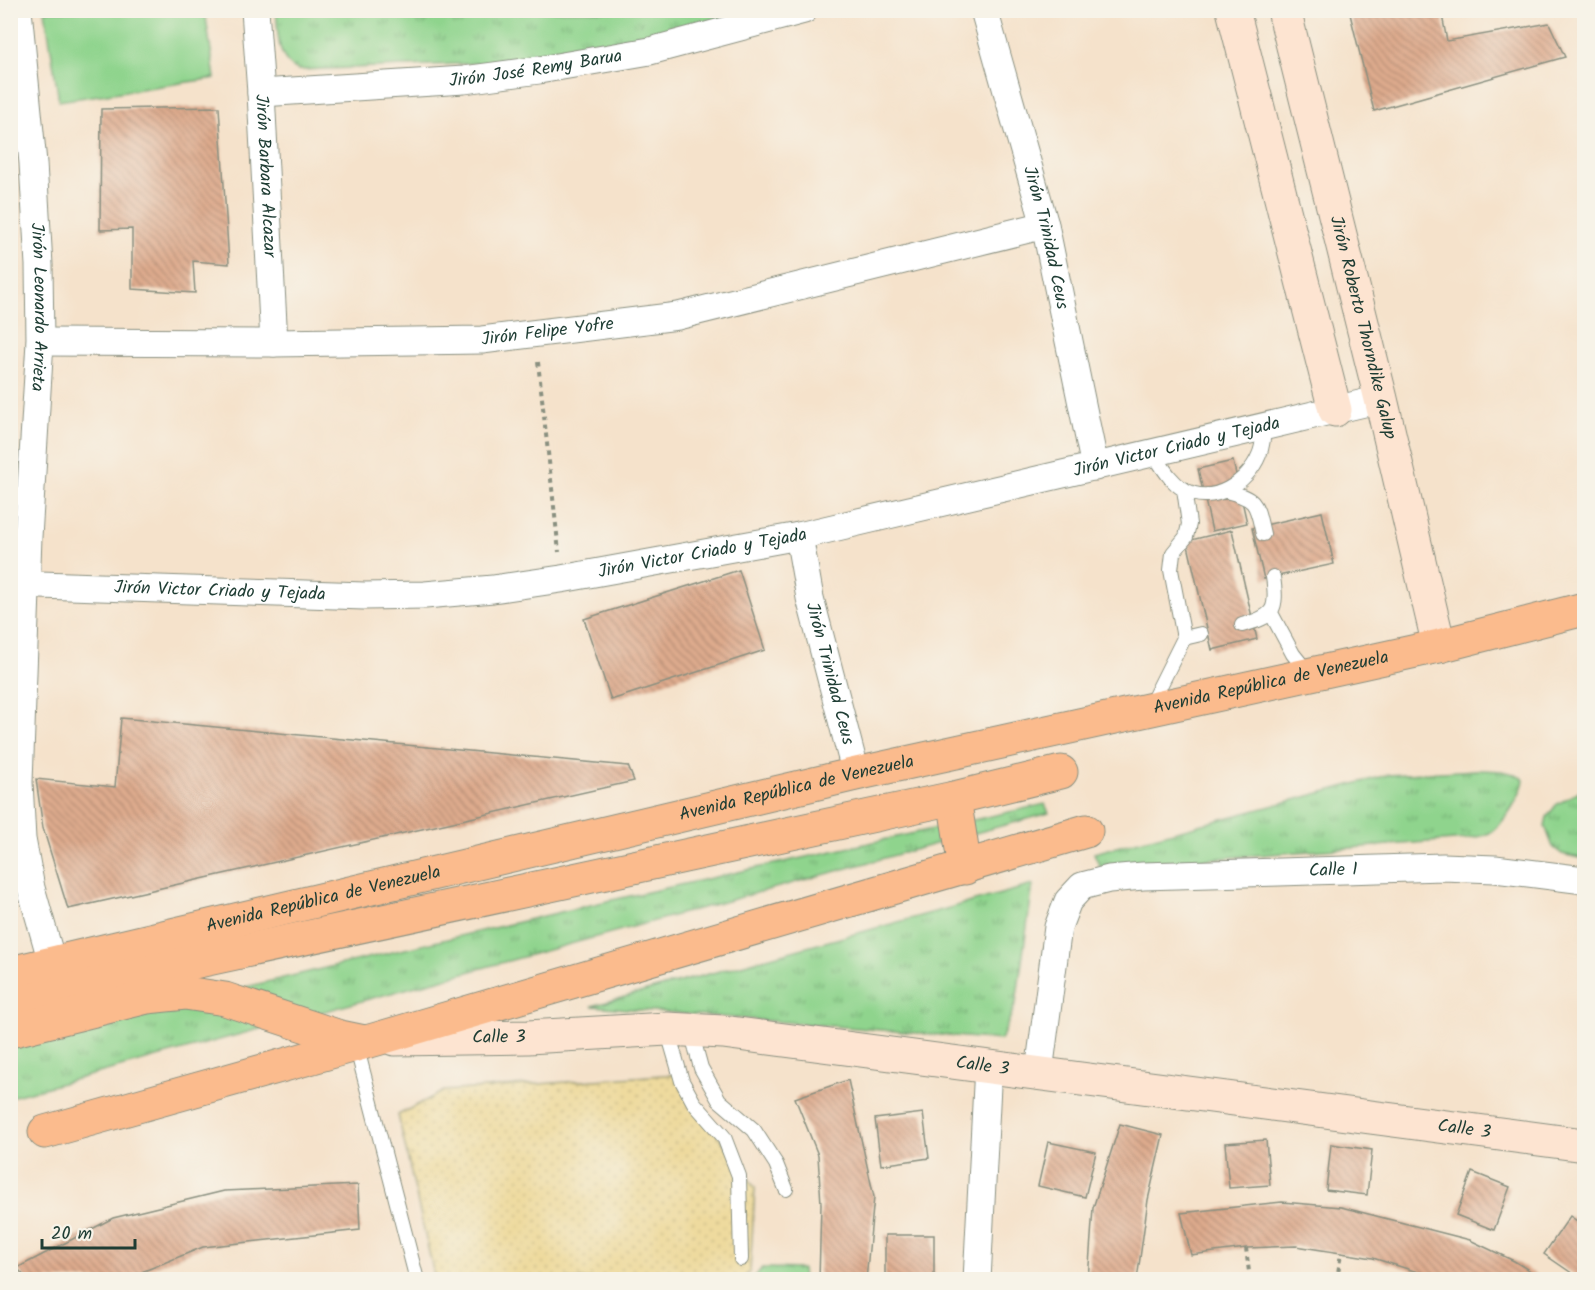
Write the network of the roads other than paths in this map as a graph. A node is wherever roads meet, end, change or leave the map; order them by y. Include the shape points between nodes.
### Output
1 (18, 10) edge
2 (255, 10) edge
3 (804, 10) edge
4 (984, 10) edge
5 (1233, 10) edge
6 (1284, 10) edge
7 (261, 93) junction
8 (1045, 225) junction
9 (40, 342) junction
10 (274, 343) junction
11 (1382, 399) junction
12 (1335, 410) junction
13 (1265, 427) junction
14 (1153, 453) junction
15 (1095, 467) junction
16 (1184, 489) junction
17 (1226, 491) junction
18 (1263, 534) dead end
19 (799, 536) junction
20 (1273, 578) dead end
21 (18, 584) edge
22 (1584, 609) edge
23 (1271, 613) junction
24 (1242, 625) dead end
25 (1201, 634) dead end
26 (1184, 638) junction
27 (1439, 646) junction
28 (1310, 674) junction
29 (1148, 709) junction
30 (1061, 772) dead end
31 (856, 774) junction
32 (954, 798) junction
33 (812, 830) junction
34 (1086, 831) dead end
35 (965, 868) junction
36 (1584, 880) edge
37 (52, 962) junction
38 (10, 973) edge
39 (10, 1005) edge
40 (678, 1029) junction
41 (10, 1031) edge
42 (366, 1042) junction
43 (988, 1066) junction
44 (1039, 1072) junction
45 (45, 1132) dead end
46 (1584, 1145) edge
47 (786, 1189) dead end
48 (741, 1259) dead end
49 (417, 1280) edge
50 (977, 1280) edge

1 - 9 street, Jirón Leonardo Arrieta via 33,163
2 - 7 street, Jirón Barbara Alcazar
3 - 7 street, Jirón José Remy Barua via 650,51 539,70 464,80
4 - 8 street, Jirón Trinidad Ceus
5 - 12 main road
6 - 11 main road, Jirón Roberto Thorndike Galup
7 - 10 street, Jirón Barbara Alcazar
8 - 10 street, Jirón Felipe Yofre via 678,316 482,340
8 - 15 street, Jirón Trinidad Ceus
9 - 10 street, Jirón Felipe Yofre
9 - 21 street, Jirón Leonardo Arrieta
11 - 12 street, Jirón Victor Criado y Tejada
11 - 27 main road, Jirón Roberto Thorndike Galup
12 - 13 street, Jirón Victor Criado y Tejada
13 - 14 street, Jirón Victor Criado y Tejada
13 - 17 lane via 1260,454 1245,477
14 - 15 street, Jirón Victor Criado y Tejada
14 - 16 lane via 1167,474
15 - 19 street, Jirón Victor Criado y Tejada
16 - 17 lane via 1203,495
16 - 26 lane via 1189,524 1186,537 1173,553 1171,570
17 - 18 lane via 1245,496 1257,506
19 - 21 street, Jirón Victor Criado y Tejada via 561,579 425,595
19 - 31 street, Jirón Trinidad Ceus via 810,598
20 - 23 lane via 1276,596
21 - 37 street, Jirón Leonardo Arrieta via 22,839
22 - 27 main road, Avenida República de Venezuela
23 - 24 lane
23 - 28 lane via 1293,654
25 - 26 lane
26 - 29 lane
27 - 28 main road, Avenida República de Venezuela
28 - 29 main road, Avenida República de Venezuela
29 - 31 main road, Avenida República de Venezuela
30 - 32 main road, Avenida República de Venezuela
31 - 33 main road via 849,794
31 - 37 main road, Avenida República de Venezuela
32 - 33 main road, Avenida República de Venezuela
32 - 35 main road
33 - 39 main road, Avenida República de Venezuela via 124,977
34 - 35 main road
35 - 42 main road
36 - 44 street, Calle 1 via 1495,868 1443,867 1143,876 1082,886 1068,901 1058,927
37 - 38 main road, Avenida República de Venezuela
40 - 42 main road, Calle 3
40 - 43 main road, Calle 3
40 - 47 lane via 719,1100 754,1130 776,1164
40 - 48 lane via 682,1081 694,1103 724,1137 739,1176
41 - 42 main road via 147,998 185,993 225,999
42 - 45 main road
42 - 49 lane
43 - 44 main road, Calle 3
43 - 50 street
44 - 46 main road, Calle 3

